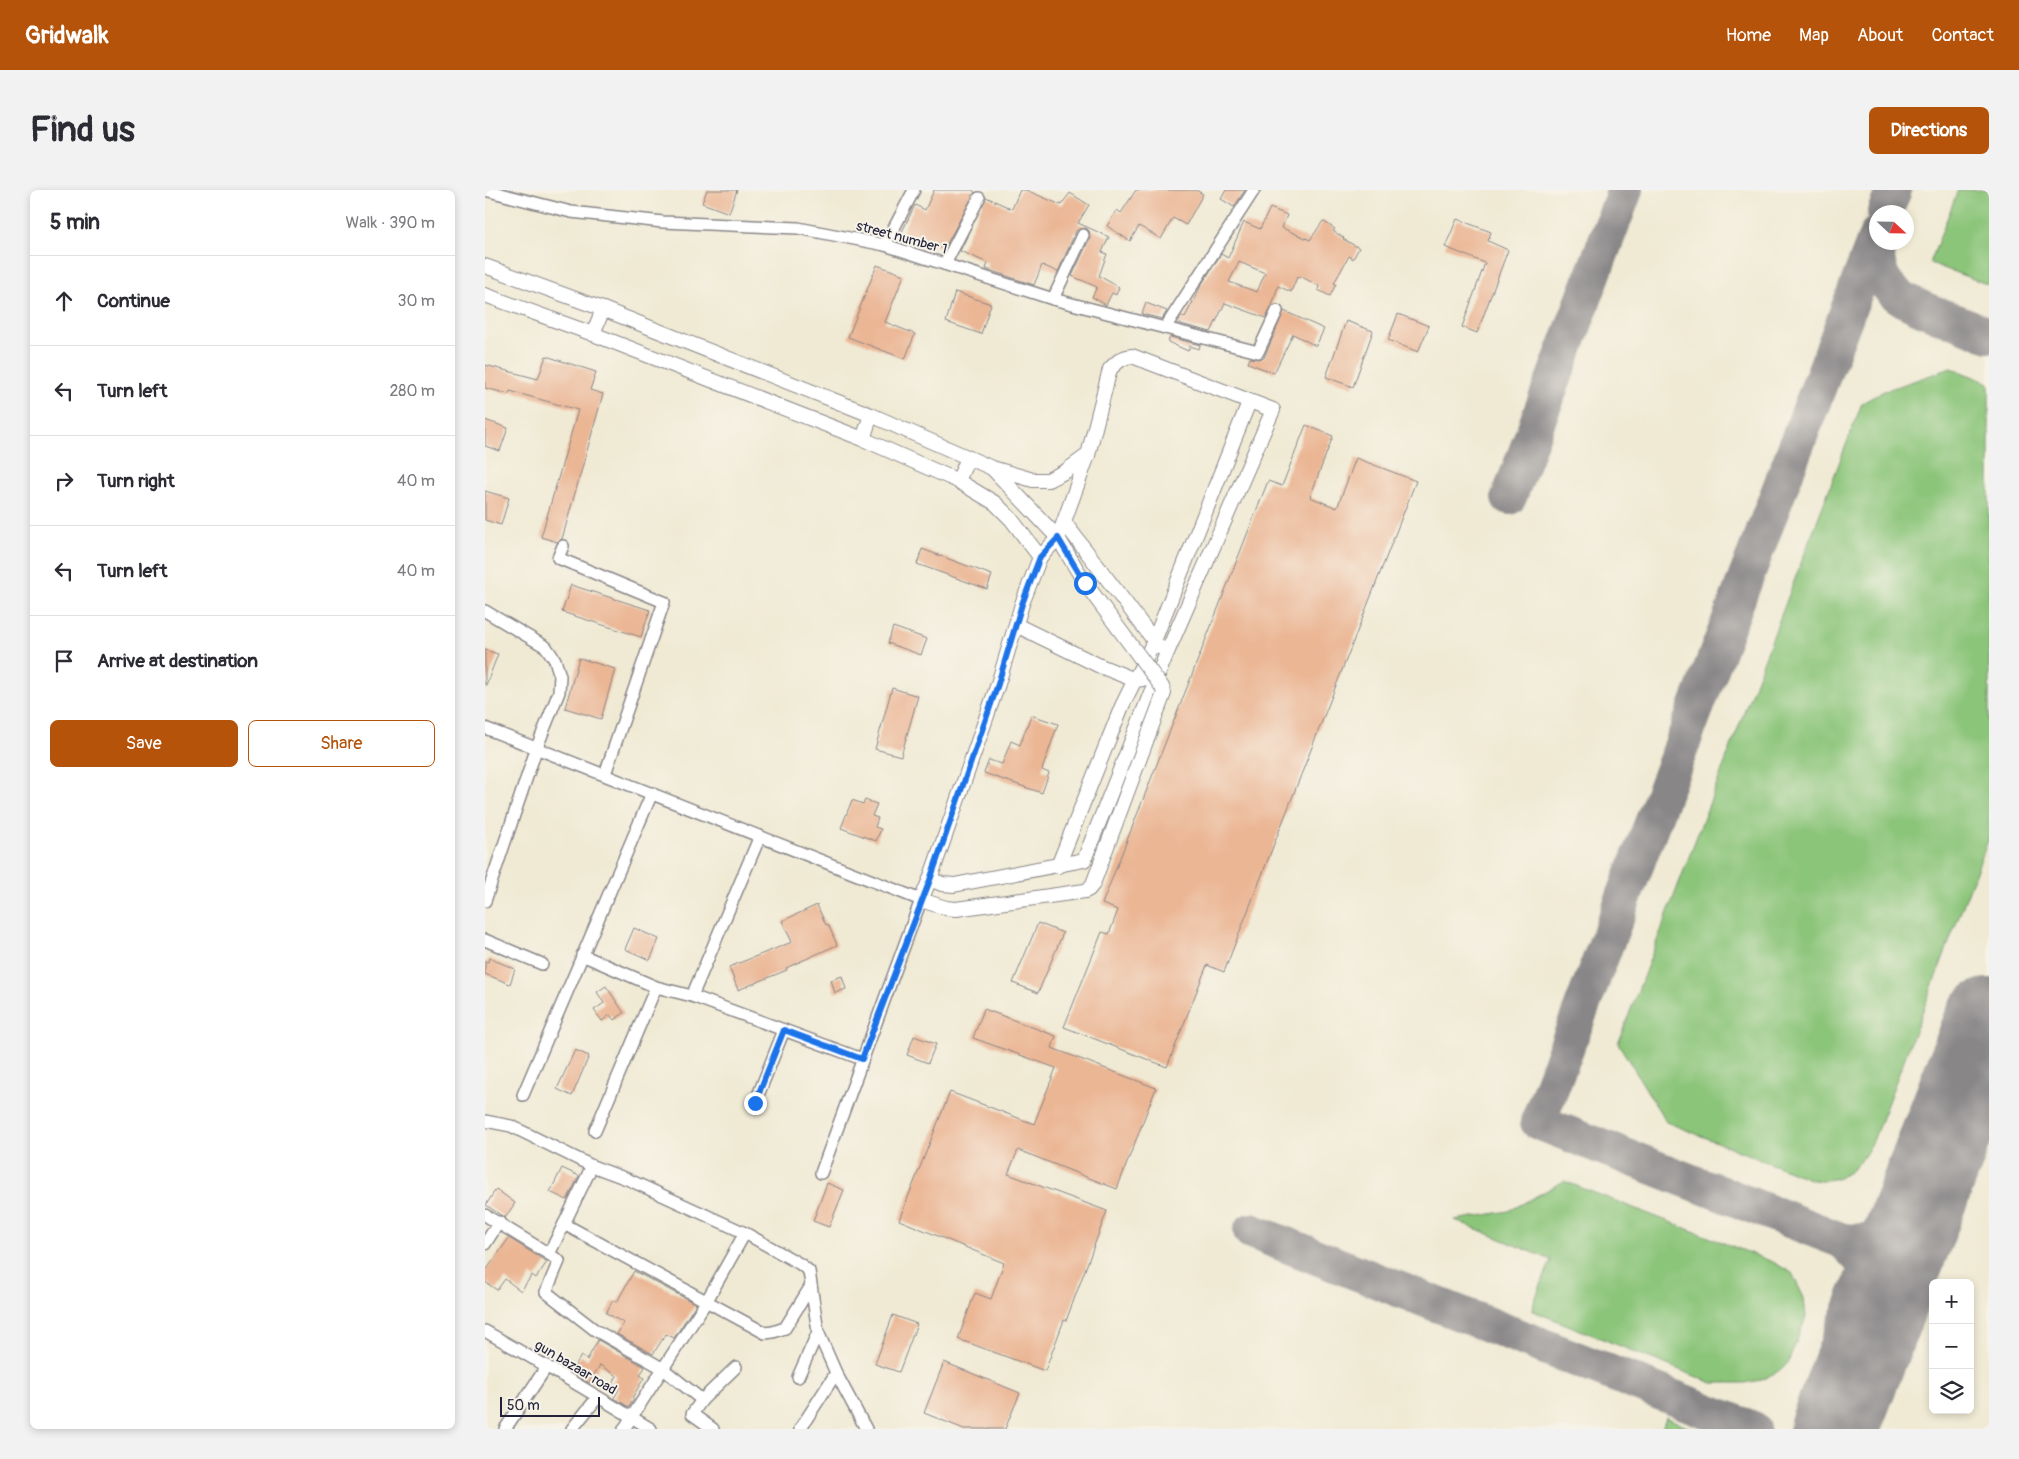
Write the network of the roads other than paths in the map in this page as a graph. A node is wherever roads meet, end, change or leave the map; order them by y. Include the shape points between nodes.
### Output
1 (485, 190) edge
2 (914, 190) edge
3 (1254, 190) edge
4 (979, 198) dead end
5 (1083, 235) dead end
6 (885, 245) junction
7 (945, 264) junction
8 (485, 266) edge
9 (485, 295) edge
10 (1053, 299) junction
11 (603, 309) junction
12 (1277, 311) dead end
13 (1165, 328) junction
14 (593, 334) junction
15 (1249, 402) junction
16 (871, 415) junction
17 (863, 440) junction
18 (1088, 455) junction
19 (968, 458) junction
20 (992, 468) junction
21 (958, 481) junction
22 (1064, 522) junction
23 (1058, 538) junction
24 (563, 546) dead end
25 (1040, 557) junction
26 (485, 611) edge
27 (1016, 625) junction
28 (1154, 641) junction
29 (1135, 680) junction
30 (485, 728) edge
31 (537, 748) junction
32 (605, 774) junction
33 (652, 793) junction
34 (760, 836) junction
35 (1058, 866) junction
36 (930, 880) junction
37 (921, 900) junction
38 (485, 901) edge
39 (485, 940) edge
40 (582, 954) junction
41 (542, 964) dead end
42 (656, 987) junction
43 (692, 996) junction
44 (784, 1030) junction
45 (862, 1059) junction
46 (523, 1095) dead end
47 (755, 1103) dead end
48 (485, 1120) edge
49 (595, 1131) dead end
50 (592, 1166) junction
51 (821, 1173) dead end
52 (485, 1215) edge
53 (499, 1222) junction
54 (564, 1224) junction
55 (745, 1233) junction
56 (485, 1244) edge
57 (549, 1254) junction
58 (811, 1286) junction
59 (706, 1302) junction
60 (485, 1332) edge
61 (818, 1332) junction
62 (547, 1366) junction
63 (736, 1367) dead end
64 (662, 1368) junction
65 (836, 1373) junction
66 (798, 1377) dead end
67 (597, 1398) junction
68 (702, 1400) junction
69 (633, 1418) junction
70 (861, 1427) edge
71 (505, 1429) edge
72 (572, 1429) edge
73 (623, 1429) edge
74 (651, 1429) edge
75 (713, 1429) edge
76 (800, 1429) edge

1 - 6 street, street number 1 via 571,212 663,222 799,228
2 - 6 street
3 - 13 street
4 - 7 street
5 - 10 street
6 - 7 street, street number 1
7 - 10 street, street number 1
8 - 11 street
9 - 14 street
10 - 13 street, street number 1
11 - 14 street
11 - 16 street
12 - 13 street, street number 1 via 1258,352
14 - 17 street
15 - 18 street via 1125,356 1110,369
15 - 28 street
15 - 35 street via 1273,410 1166,655 1084,860
16 - 17 street
16 - 19 street
17 - 21 street
18 - 20 street via 1048,480 1033,480
18 - 22 street
19 - 20 street
19 - 21 street
20 - 23 street
21 - 25 street via 995,504
22 - 23 street
22 - 28 street
23 - 25 street
23 - 37 street, bridge via 1085,583 1164,693 1093,884 1085,891 956,908
24 - 32 street via 558,558 664,602
25 - 27 street
26 - 31 street via 546,647 555,660 560,676 559,692
27 - 29 street
27 - 36 street
28 - 29 street via 1160,649 1159,661 1142,680
29 - 35 street
30 - 31 street
31 - 32 street
31 - 38 street
32 - 33 street
33 - 34 street
33 - 40 street
34 - 37 street
34 - 43 street
35 - 36 street via 954,884
36 - 37 street
37 - 45 street
39 - 41 street
40 - 42 street
40 - 46 street
42 - 43 street
42 - 49 street
43 - 44 street
44 - 45 street
44 - 47 street
45 - 51 street
48 - 50 street via 511,1126
50 - 54 street
50 - 55 street
52 - 53 street
53 - 56 street
53 - 57 street
54 - 57 street
54 - 59 street
55 - 58 street via 809,1271
55 - 59 street
57 - 64 street via 559,1261 546,1292 595,1330
58 - 59 street via 785,1328 773,1332 765,1333
58 - 61 street
59 - 64 street
60 - 62 street, gun bazaar road
61 - 65 street
61 - 66 street
62 - 67 street, gun bazaar road
62 - 71 street
63 - 68 street
64 - 68 street
64 - 69 street
65 - 70 street
65 - 76 street
67 - 69 street, gun bazaar road
67 - 72 street
68 - 75 street via 692,1414
69 - 73 street
69 - 74 street, gun bazaar road

